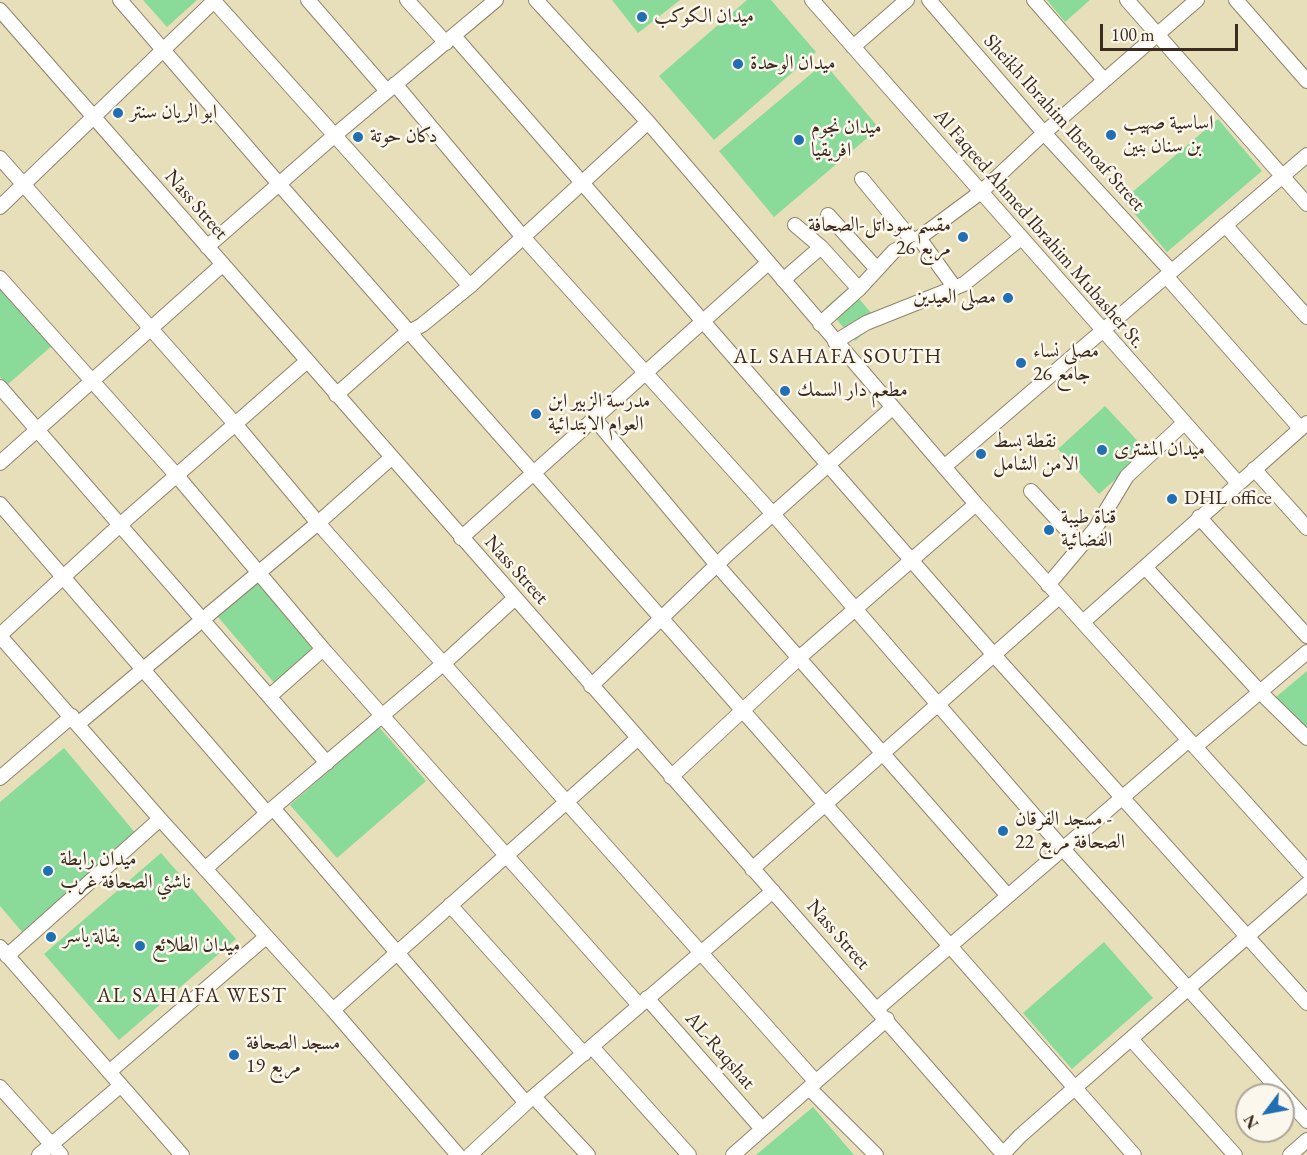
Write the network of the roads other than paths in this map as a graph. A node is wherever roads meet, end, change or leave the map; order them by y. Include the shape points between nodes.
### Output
1 (120, 0) edge
2 (308, 0) edge
3 (407, 0) edge
4 (496, 0) edge
5 (536, 0) edge
6 (812, 0) edge
7 (908, 0) edge
8 (929, 0) edge
9 (1034, 0) edge
10 (1127, 0) edge
11 (1197, 0) edge
12 (1236, 0) edge
13 (214, 1) edge
14 (0, 10) edge
15 (1160, 34) junction
16 (450, 40) junction
17 (853, 47) junction
18 (163, 49) junction
19 (1104, 80) junction
20 (1307, 81) edge
21 (391, 87) junction
22 (94, 115) junction
23 (648, 122) junction
24 (1044, 133) junction
25 (335, 135) junction
26 (1307, 154) edge
27 (0, 158) edge
28 (1282, 176) junction
29 (862, 179) dead end
30 (581, 180) junction
31 (279, 184) junction
32 (24, 185) junction
33 (981, 192) junction
34 (1307, 204) edge
35 (0, 207) edge
36 (828, 215) dead end
37 (795, 225) dead end
38 (1225, 225) junction
39 (522, 236) junction
40 (1021, 238) junction
41 (916, 239) junction
42 (207, 247) junction
43 (821, 247) junction
44 (768, 263) junction
45 (222, 265) junction
46 (877, 269) junction
47 (1169, 274) junction
48 (0, 278) edge
49 (783, 280) junction
50 (470, 286) junction
51 (955, 288) junction
52 (859, 289) junction
53 (839, 309) junction
54 (1307, 317) edge
55 (703, 321) junction
56 (820, 324) junction
57 (149, 329) junction
58 (852, 330) junction
59 (1102, 331) junction
60 (410, 332) junction
61 (835, 342) junction
62 (306, 362) junction
63 (644, 372) junction
64 (91, 380) junction
65 (0, 387) edge
66 (336, 395) junction
67 (892, 408) junction
68 (594, 418) junction
69 (1184, 423) junction
70 (236, 425) junction
71 (1304, 426) edge
72 (37, 429) junction
73 (391, 458) junction
74 (0, 463) edge
75 (829, 463) junction
76 (944, 467) junction
77 (1254, 469) junction
78 (533, 471) junction
79 (178, 477) junction
80 (1238, 483) junction
81 (1031, 491) dead end
82 (0, 504) edge
83 (976, 504) junction
84 (773, 514) junction
85 (1199, 517) junction
86 (318, 523) junction
87 (121, 524) junction
88 (1307, 528) edge
89 (460, 538) junction
90 (1081, 545) junction
91 (912, 560) junction
92 (717, 565) junction
93 (1145, 567) junction
94 (258, 573) junction
95 (63, 577) junction
96 (1048, 585) junction
97 (1059, 597) junction
98 (515, 598) junction
99 (856, 609) junction
100 (202, 618) junction
101 (661, 619) junction
102 (1083, 622) junction
103 (0, 635) edge
104 (1307, 636) edge
105 (323, 649) junction
106 (1307, 652) edge
107 (994, 655) junction
108 (800, 657) junction
109 (443, 664) junction
110 (142, 669) junction
111 (591, 686) junction
112 (1260, 692) junction
113 (270, 696) junction
114 (939, 704) junction
115 (743, 710) junction
116 (382, 717) junction
117 (76, 720) junction
118 (1307, 738) edge
119 (637, 740) junction
120 (1192, 744) junction
121 (883, 753) junction
122 (327, 763) junction
123 (671, 777) junction
124 (0, 778) edge
125 (1123, 798) junction
126 (567, 803) junction
127 (826, 804) junction
128 (270, 810) junction
129 (160, 819) junction
130 (1064, 850) junction
131 (505, 856) junction
132 (753, 868) junction
133 (205, 869) junction
134 (1307, 871) edge
135 (1307, 884) edge
136 (772, 891) junction
137 (1008, 896) junction
138 (450, 905) junction
139 (266, 937) junction
140 (1248, 937) junction
141 (949, 947) junction
142 (3, 951) edge
143 (395, 953) junction
144 (699, 953) junction
145 (1189, 988) junction
146 (643, 1001) junction
147 (1307, 1003) edge
148 (333, 1010) junction
149 (882, 1014) junction
150 (1131, 1039) junction
151 (588, 1050) junction
152 (109, 1072) junction
153 (812, 1085) junction
154 (120, 1086) junction
155 (0, 1087) edge
156 (1077, 1088) junction
157 (530, 1100) junction
158 (1307, 1121) edge
159 (762, 1129) junction
160 (1307, 1140) edge
161 (51, 1144) junction
162 (480, 1152) edge
163 (39, 1155) edge
164 (61, 1155) edge
165 (182, 1155) edge
166 (458, 1155) edge
167 (588, 1155) edge
168 (689, 1155) edge
169 (733, 1155) edge
170 (876, 1155) edge
171 (1003, 1155) edge
172 (1134, 1155) edge
173 (1234, 1155) edge
174 (1290, 1155) edge

1 - 18 street
2 - 21 street
3 - 16 street
4 - 16 street
5 - 23 street
6 - 17 street, Al Faqeed Ahmed Ibrahim Mubasher St.
7 - 17 street
8 - 24 street, Sheikh Ibrahim Ibenoaf Street
9 - 19 street
10 - 15 street
11 - 15 street
12 - 20 street
13 - 18 street
13 - 25 street
14 - 22 street, Nass Street
15 - 19 street
15 - 28 street
16 - 21 street
16 - 30 street
17 - 33 street, Al Faqeed Ahmed Ibrahim Mubasher St.
18 - 22 street
18 - 31 street
19 - 24 street
21 - 25 street
21 - 39 street
22 - 32 street
22 - 42 street, Nass Street
23 - 30 street
23 - 44 street
24 - 33 street
24 - 47 street, Sheikh Ibrahim Ibenoaf Street
25 - 31 street
25 - 50 street
26 - 28 street
27 - 32 street
28 - 34 street
28 - 38 street
29 - 41 street
30 - 39 street
30 - 55 street
31 - 42 street
31 - 60 street
32 - 35 street
32 - 57 street
33 - 40 street, Al Faqeed Ahmed Ibrahim Mubasher St.
33 - 41 street
36 - 46 street
37 - 43 street
38 - 47 street
38 - 54 street
39 - 50 street
39 - 63 street
40 - 51 street
40 - 59 street, Al Faqeed Ahmed Ibrahim Mubasher St.
41 - 46 street via 894,251
41 - 51 street
42 - 45 street, Nass Street
43 - 49 street
43 - 52 street
44 - 49 street
44 - 55 street
45 - 57 street
45 - 62 street, Nass Street
46 - 52 street
47 - 59 street
47 - 71 street, Sheikh Ibrahim Ibenoaf Street
48 - 64 street, AL-Raqshat
49 - 56 street
50 - 60 street
51 - 58 street
52 - 53 street
53 - 56 street
53 - 58 street
55 - 63 street
55 - 75 street
56 - 61 street
57 - 64 street
57 - 70 street
58 - 61 street
59 - 69 street, Al Faqeed Ahmed Ibrahim Mubasher St.
59 - 76 street
60 - 66 street
60 - 78 street
61 - 67 street
62 - 66 street, Nass Street
62 - 70 street
63 - 68 street
63 - 84 street
64 - 72 street
64 - 79 street, AL-Raqshat
65 - 72 street
66 - 73 street, Nass Street
67 - 75 street
67 - 76 street
68 - 78 street
68 - 92 street
69 - 80 street, Al Faqeed Ahmed Ibrahim Mubasher St.
69 - 90 street via 1127,476
70 - 79 street
70 - 86 street
71 - 77 street
72 - 74 street
72 - 87 street
73 - 86 street
73 - 89 street, Nass Street
75 - 84 street
75 - 91 street
76 - 83 street
77 - 80 street
77 - 88 street
78 - 89 street
78 - 101 street
79 - 87 street
79 - 94 street, AL-Raqshat
80 - 85 street
81 - 90 street
82 - 95 street
83 - 91 street
83 - 96 street
84 - 92 street
84 - 99 street
85 - 93 street
85 - 104 street
86 - 94 street
86 - 109 street
87 - 95 street
87 - 100 street
89 - 98 street, Nass Street
90 - 96 street
91 - 99 street
91 - 107 street
92 - 101 street
92 - 108 street
93 - 102 street
93 - 112 street
94 - 100 street
94 - 105 street, AL-Raqshat
95 - 103 street
95 - 110 street
96 - 97 street
97 - 102 street
97 - 107 street
98 - 109 street
98 - 111 street, Nass Street
99 - 108 street
99 - 114 street
100 - 110 street
100 - 113 street
101 - 111 street
101 - 115 street
102 - 120 street
103 - 117 street
105 - 113 street
105 - 116 street, AL-Raqshat
106 - 112 street
107 - 114 street
107 - 125 street
108 - 115 street
108 - 121 street
109 - 116 street
109 - 126 street
110 - 117 street
110 - 128 street
111 - 119 street, Nass Street
112 - 118 street
112 - 120 street
113 - 122 street
114 - 121 street
114 - 130 street
115 - 123 street
115 - 127 street
116 - 122 street
116 - 131 street, AL-Raqshat
117 - 124 street
117 - 129 street
119 - 123 street, Nass Street
119 - 126 street
120 - 125 street
120 - 134 street
121 - 127 street
121 - 137 street
122 - 128 street
123 - 132 street, Nass Street
125 - 130 street
125 - 140 street
126 - 131 street
126 - 144 street
127 - 132 street
127 - 141 street
128 - 133 street
128 - 143 street
129 - 133 street
129 - 142 street
130 - 137 street
130 - 145 street
131 - 138 street
131 - 146 street, AL-Raqshat
132 - 136 street, Nass Street
133 - 139 street
135 - 140 street
136 - 144 street
136 - 149 street, Nass Street
137 - 141 street
138 - 143 street
138 - 151 street
139 - 148 street
139 - 152 street
140 - 145 street
140 - 147 street
141 - 149 street
141 - 156 street
142 - 152 street
143 - 148 street
143 - 157 street
144 - 146 street
144 - 153 street
145 - 150 street
145 - 158 street
146 - 151 street
146 - 159 street, AL-Raqshat
148 - 166 street
149 - 153 street
149 - 171 street, Nass Street
150 - 156 street
150 - 173 street
151 - 157 street
151 - 168 street
152 - 154 street
153 - 159 street
153 - 170 street
154 - 161 street
154 - 165 street
155 - 161 street
156 - 171 street
156 - 172 street
157 - 162 street
157 - 167 street
159 - 169 street
160 - 174 street
161 - 163 street
161 - 164 street

